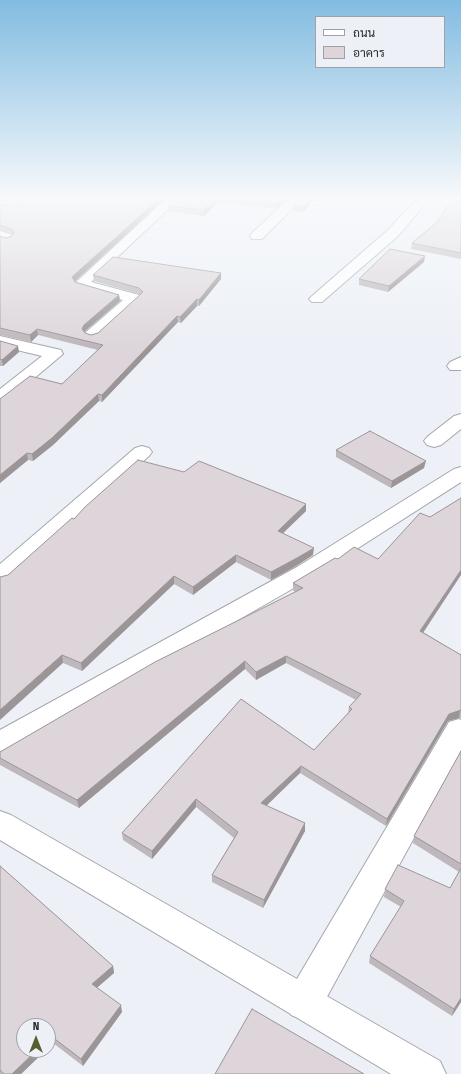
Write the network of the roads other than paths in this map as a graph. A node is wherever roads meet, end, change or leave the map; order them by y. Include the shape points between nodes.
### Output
1 (120, 247) edge
2 (377, 247) edge
3 (317, 299) dead end
4 (92, 336) edge
5 (0, 341) edge
6 (0, 398) edge
7 (461, 420) edge
8 (434, 442) dead end
9 (142, 452) dead end
10 (461, 473) edge
11 (0, 576) edge
12 (461, 731) edge
13 (0, 743) edge
14 (0, 824) edge
15 (304, 1002) junction
16 (427, 1074) edge

1 - 4 street via 81,284 134,298
2 - 3 street
5 - 6 street via 55,354
7 - 8 street
9 - 11 street
10 - 13 street via 305,572
12 - 15 street via 459,730
14 - 15 street
15 - 16 street

